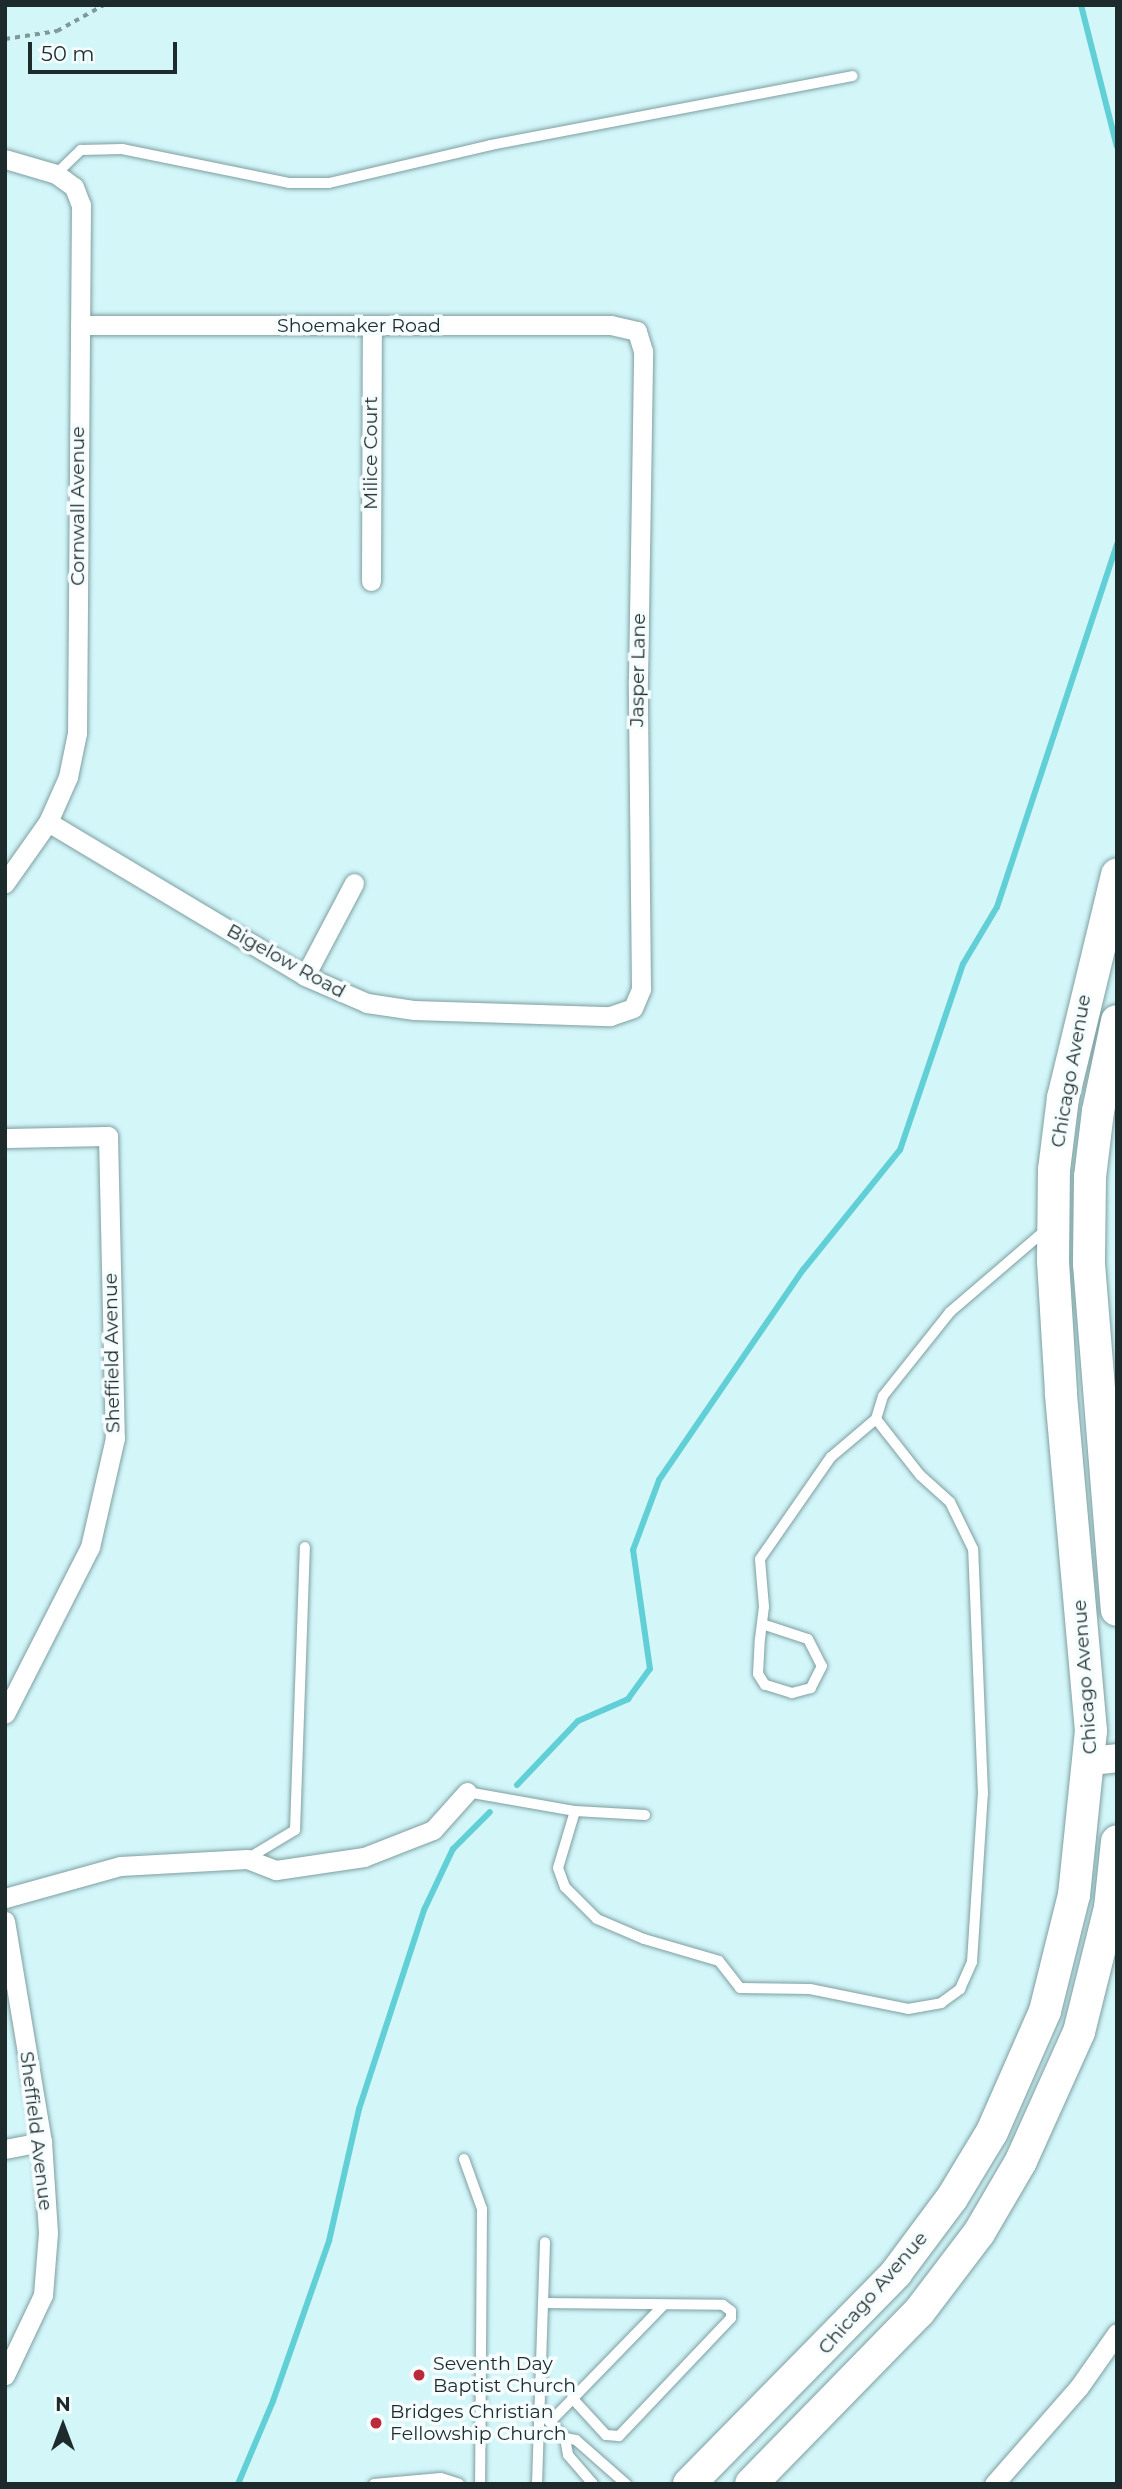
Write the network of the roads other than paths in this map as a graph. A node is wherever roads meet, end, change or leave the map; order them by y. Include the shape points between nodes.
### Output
1 (852, 76) dead end
2 (5, 159) edge
3 (56, 174) junction
4 (80, 326) junction
5 (372, 326) junction
6 (637, 331) joint
7 (371, 581) dead end
8 (48, 822) junction
9 (1117, 874) edge
10 (5, 883) edge
11 (354, 883) dead end
12 (305, 976) junction
13 (633, 1008) joint
14 (1117, 1021) edge
15 (5, 1138) edge
16 (1054, 1224) junction
17 (876, 1419) junction
18 (305, 1547) dead end
19 (1117, 1609) edge
20 (762, 1624) junction
21 (5, 1714) edge
22 (1103, 1759) edge
23 (467, 1792) joint
24 (575, 1811) junction
25 (645, 1815) dead end
26 (1117, 1842) edge
27 (247, 1859) junction
28 (5, 1898) edge
29 (5, 1921) edge
30 (42, 2142) junction
31 (5, 2149) edge
32 (464, 2160) dead end
33 (545, 2242) dead end
34 (544, 2303) junction
35 (663, 2306) junction
36 (1117, 2333) edge
37 (5, 2375) edge
38 (572, 2398) junction
39 (540, 2411) junction
40 (550, 2422) junction
41 (565, 2438) junction
42 (374, 2484) edge
43 (459, 2484) edge
44 (480, 2484) edge
45 (537, 2484) edge
46 (593, 2484) edge
47 (626, 2484) edge
48 (689, 2484) edge
49 (751, 2484) edge
50 (994, 2484) edge

1 - 3 lane via 491,145 329,183 289,183 122,149 81,150
2 - 3 street
3 - 4 street, Cornwall Avenue via 74,187 80,205
4 - 5 street, Shoemaker Road
4 - 8 street, Cornwall Avenue via 77,733 68,777
5 - 6 street, Shoemaker Road via 611,326
5 - 7 street, Milice Court
6 - 13 street, Jasper Lane via 643,351 638,680 641,989
8 - 10 street, Cornwall Avenue
8 - 12 street, Bigelow Road
9 - 16 main road, Chicago Avenue via 1063,1098
11 - 12 street
12 - 13 street, Bigelow Road via 367,1003 414,1010 610,1016
14 - 19 main road, Chicago Avenue via 1090,1177 1089,1264
15 - 21 street, Sheffield Avenue via 108,1136 115,1438 90,1547
16 - 17 lane via 995,1269 950,1312 883,1396
16 - 22 main road, Chicago Avenue via 1061,1392 1087,1671
17 - 20 lane via 831,1457 761,1559
17 - 24 lane via 920,1475 950,1502 973,1549 983,1794 972,1962 960,1989 941,2003 908,2009 810,1989 740,1988 719,1961 644,1939 597,1919 565,1887 558,1868
18 - 27 lane via 295,1830
20 - 20 lane via 758,1674 765,1685 792,1693 811,1688 822,1665 808,1639
22 - 48 main road, Chicago Avenue via 1045,2011 992,2132 952,2198 896,2273
23 - 24 lane
23 - 27 street via 433,1830 364,1857 276,1870
24 - 25 lane
26 - 49 main road via 1110,1908 1079,2032 1021,2161 979,2233 919,2312
27 - 28 street via 121,1866
29 - 30 street, Sheffield Avenue
30 - 31 street
30 - 37 street, Sheffield Avenue via 48,2233 43,2295
32 - 44 lane via 482,2209
33 - 34 lane
34 - 35 lane
34 - 39 lane
35 - 38 lane
35 - 38 lane via 723,2305 732,2311 732,2318 620,2436 606,2435
36 - 50 street via 1079,2387
38 - 40 lane
39 - 40 lane
39 - 45 lane
40 - 41 lane
41 - 46 lane via 568,2455
41 - 47 lane via 576,2440
42 - 43 lane via 441,2478

